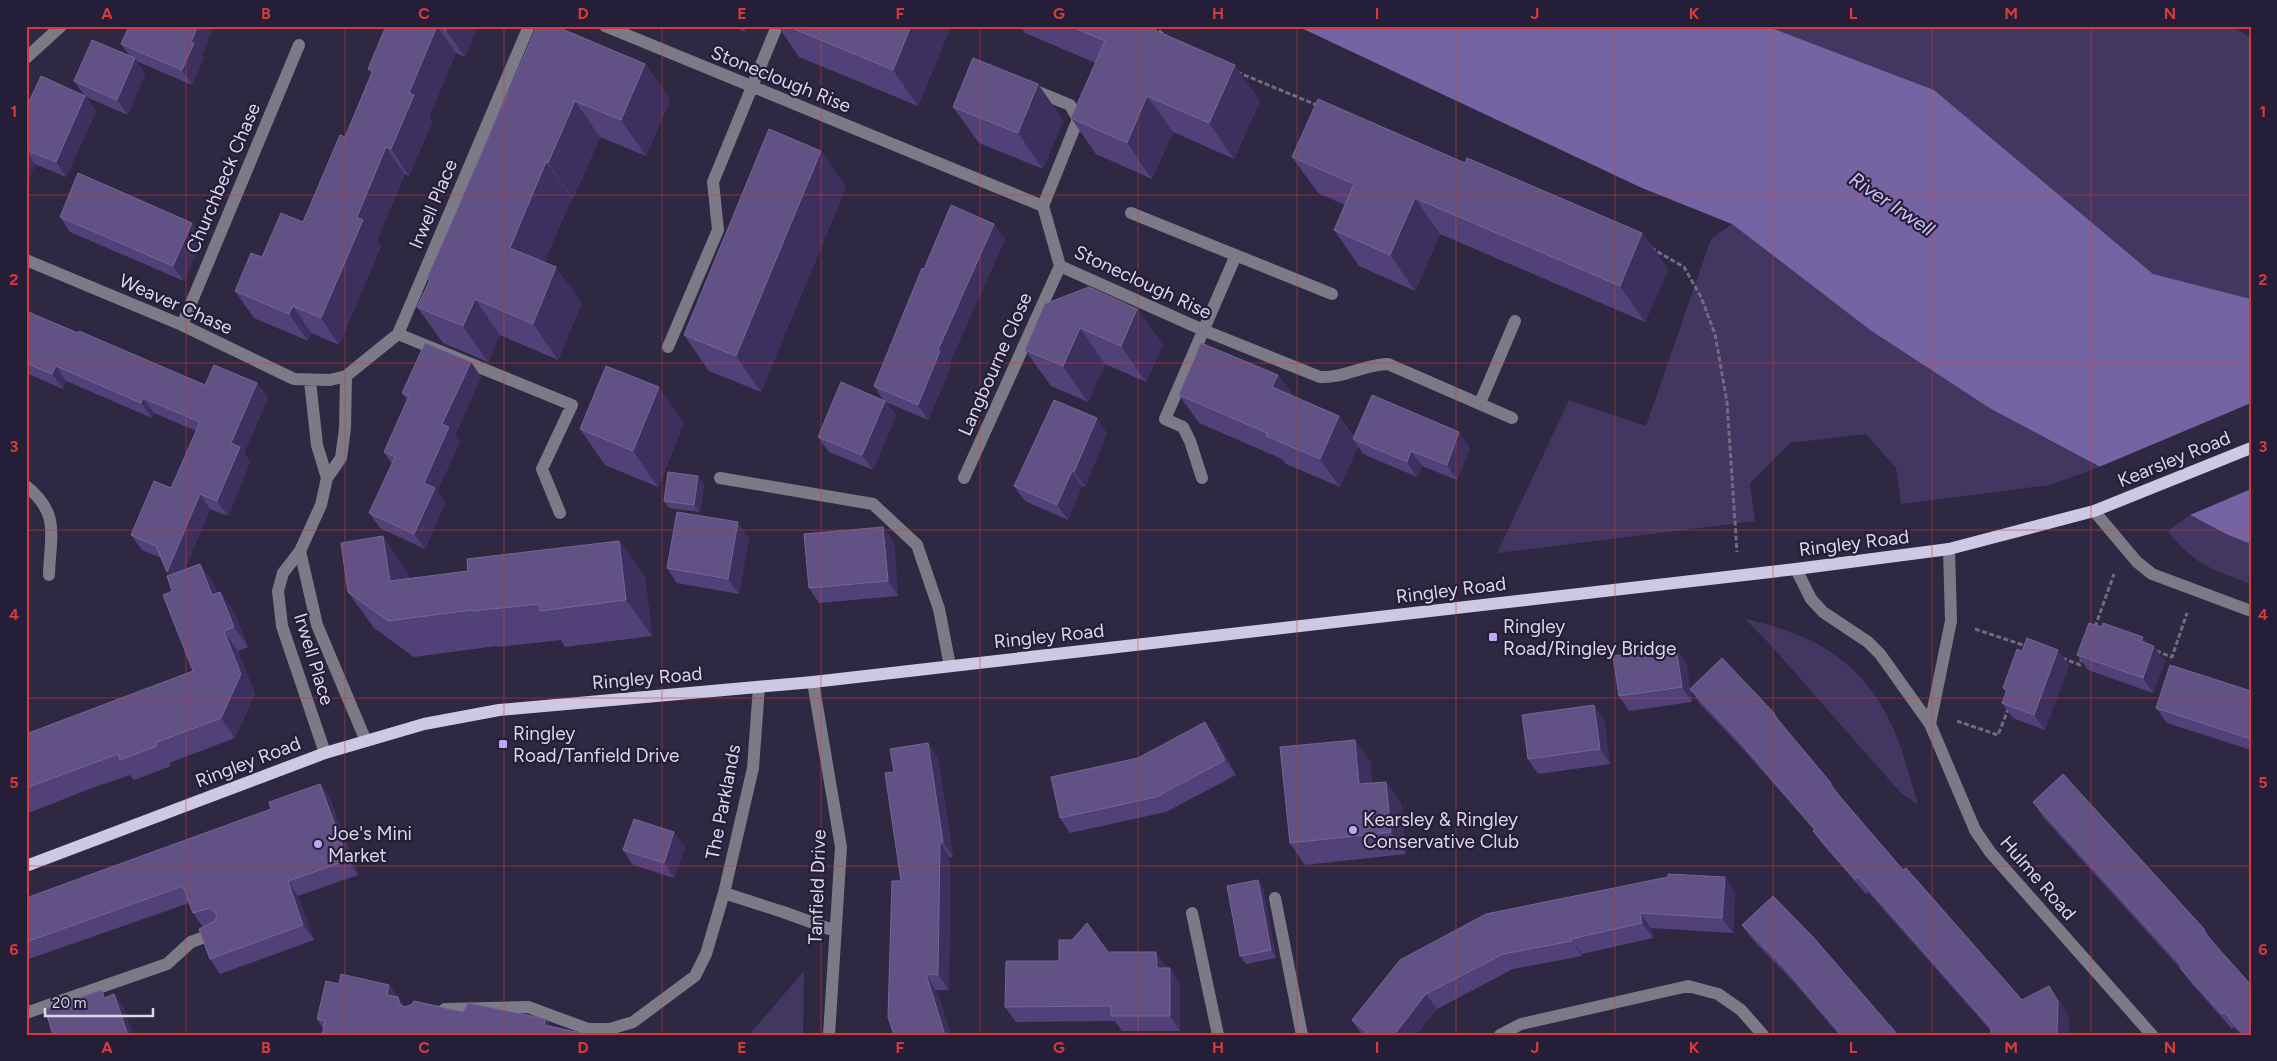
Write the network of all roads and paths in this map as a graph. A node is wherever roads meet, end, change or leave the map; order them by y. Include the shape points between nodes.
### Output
1 (61, 26) edge
2 (529, 26) edge
3 (605, 26) edge
4 (777, 26) edge
5 (1153, 26) edge
6 (1168, 38) edge
7 (299, 45) dead end
8 (26, 58) edge
9 (1230, 68) edge
10 (1017, 84) edge
11 (752, 87) junction
12 (1322, 107) edge
13 (1043, 206) junction
14 (1131, 213) dead end
15 (1643, 244) dead end
16 (1236, 255) junction
17 (26, 260) edge
18 (1060, 266) junction
19 (1332, 294) dead end
20 (1515, 321) dead end
21 (182, 325) junction
22 (1203, 330) junction
23 (398, 334) junction
24 (668, 347) dead end
25 (346, 376) junction
26 (310, 380) junction
27 (1480, 404) junction
28 (1512, 418) dead end
29 (2251, 448) edge
30 (327, 478) junction
31 (720, 478) dead end
32 (964, 478) dead end
33 (1202, 478) dead end
34 (26, 486) edge
35 (2112, 505) joint
36 (2094, 511) junction
37 (560, 513) dead end
38 (2124, 548) junction
39 (1949, 549) junction
40 (300, 551) junction
41 (1796, 569) junction
42 (49, 575) dead end
43 (1739, 575) junction
44 (2195, 590) junction
45 (2251, 611) edge
46 (1951, 621) junction
47 (2102, 633) edge
48 (2031, 647) edge
49 (2155, 651) dead end
50 (2056, 656) edge
51 (2083, 656) edge
52 (950, 666) junction
53 (812, 682) junction
54 (759, 687) junction
55 (2011, 700) edge
56 (1931, 719) junction
57 (366, 741) junction
58 (325, 753) junction
59 (26, 866) edge
60 (724, 893) junction
61 (1275, 898) dead end
62 (1192, 914) dead end
63 (220, 931) edge
64 (835, 931) junction
65 (26, 1013) edge
66 (431, 1035) edge
67 (829, 1035) edge
68 (1218, 1035) edge
69 (1302, 1035) edge
70 (1500, 1035) edge
71 (1763, 1035) edge
72 (2152, 1035) edge

1 - 8 street
2 - 23 street, Irwell Place
3 - 11 street, Stoneclough Rise
4 - 11 street
5 - 6 path
7 - 21 street, Churchbeck Chase
9 - 12 path
10 - 13 street via 1070,105 1078,118
11 - 13 street, Stoneclough Rise
11 - 24 street via 714,182 718,230
13 - 18 street, Stoneclough Rise
14 - 16 street
15 - 43 path via 1684,267 1701,297 1715,334 1726,402
16 - 19 street
16 - 22 street
17 - 21 street, Weaver Chase
18 - 22 street, Stoneclough Rise
18 - 32 street, Langbourne Close
20 - 27 street
21 - 26 street, Weaver Chase via 294,379
22 - 27 street, Stoneclough Rise via 1320,377 1334,378 1370,364 1388,364
22 - 33 street via 1165,419 1183,427
23 - 25 street, Irwell Place
23 - 37 street via 572,405 542,469
25 - 26 street, Irwell Place
25 - 30 street, Irwell Place via 341,458
26 - 30 street, Irwell Place via 317,445
27 - 28 street, Stoneclough Rise
29 - 35 main road, Kearsley Road
30 - 40 street, Irwell Place via 321,505
31 - 52 street via 872,504 917,545 939,609
34 - 42 street via 41,497 49,514 53,534
35 - 36 main road, Ringley Road
36 - 38 street
36 - 39 main road, Ringley Road
38 - 44 street via 2152,574
38 - 47 path via 2094,630
39 - 41 main road, Ringley Road
39 - 46 street
40 - 57 street, Irwell Place via 317,625
40 - 58 street, Irwell Place via 283,573 278,591 282,626
41 - 43 main road, Ringley Road
41 - 56 street, Hulme Road via 1823,612 1868,642
43 - 52 main road, Ringley Road
44 - 45 street
44 - 49 path via 2172,657
46 - 48 path
46 - 56 street
50 - 51 path via 2080,664
52 - 53 main road, Ringley Road
53 - 54 main road, Ringley Road
53 - 64 street, Tanfield Drive via 841,847
54 - 57 main road, Ringley Road via 499,710 424,724
54 - 60 street, The Parklands via 753,768
55 - 56 path via 1998,735
56 - 72 street, Hulme Road via 1974,830
57 - 58 main road, Ringley Road
58 - 59 main road, Ringley Road
60 - 64 street
60 - 66 street, The Parklands via 706,954 695,976 634,1022 610,1029 588,1029 528,1006 445,1009 436,1016
61 - 69 street
62 - 68 street
63 - 65 street via 191,942 167,964
64 - 67 street, Tanfield Drive
70 - 71 street via 1521,1024 1688,986 1718,994 1741,1010

